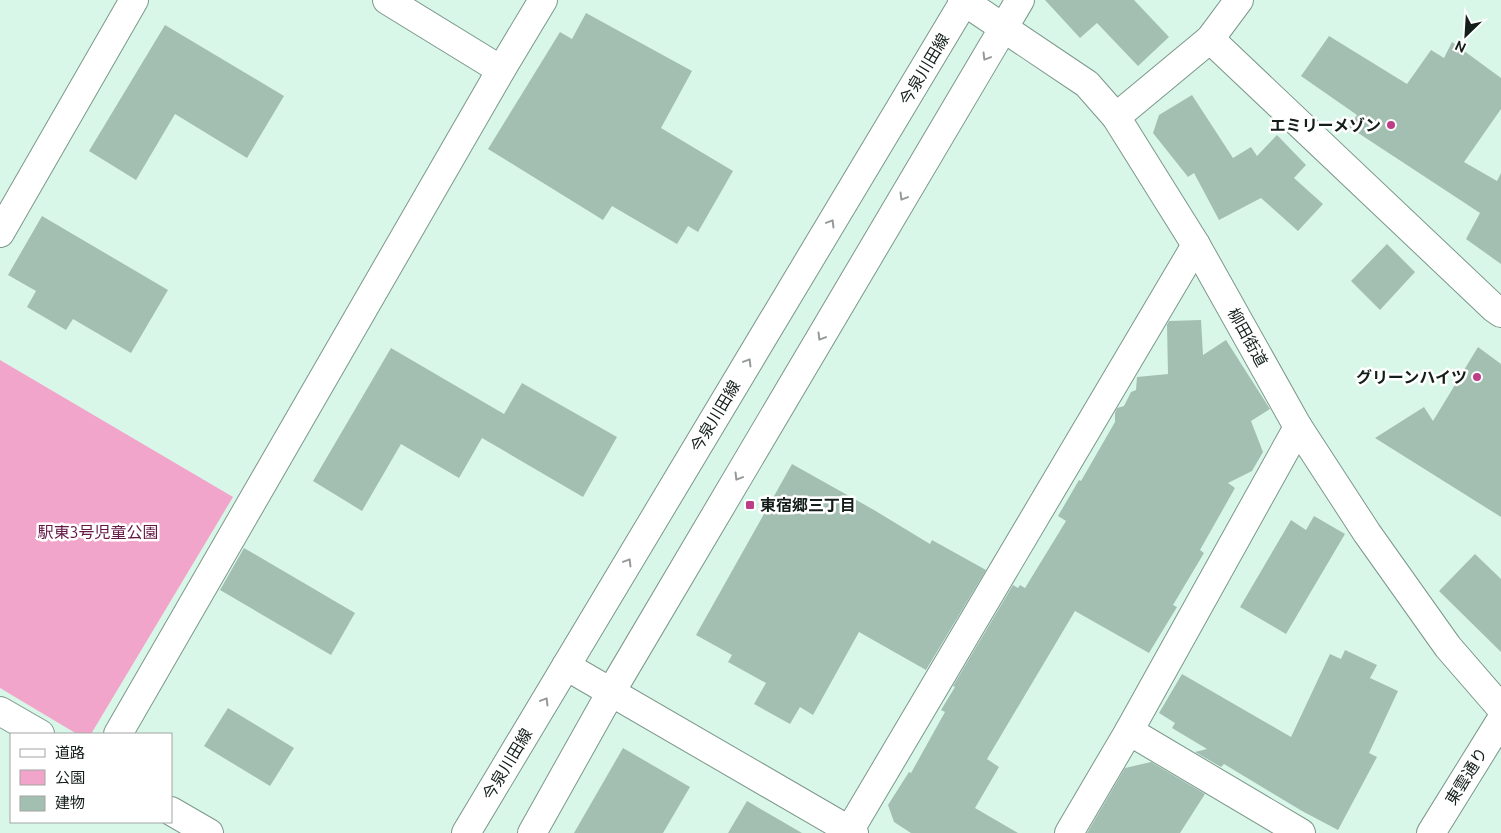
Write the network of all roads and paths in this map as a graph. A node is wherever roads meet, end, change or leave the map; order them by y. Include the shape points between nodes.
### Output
1 (134, 0) edge
2 (387, 0) edge
3 (543, 0) edge
4 (964, 0) edge
5 (1020, 0) edge
6 (1239, 0) edge
7 (1004, 27) junction
8 (1210, 39) junction
9 (501, 70) junction
10 (1116, 117) junction
11 (0, 233) edge
12 (1196, 245) junction
13 (1501, 313) edge
14 (1298, 427) junction
15 (566, 666) junction
16 (611, 692) junction
17 (1501, 708) edge
18 (0, 711) edge
19 (1501, 720) edge
20 (1129, 731) junction
21 (38, 733) edge
22 (119, 733) edge
23 (172, 812) edge
24 (850, 832) edge
25 (209, 833) edge
26 (466, 833) edge
27 (532, 833) edge
28 (1069, 833) edge
29 (1301, 833) edge
30 (1431, 833) edge

1 - 11 street
2 - 9 street
3 - 9 street
4 - 7 street, 柳田街道
15 -> 4 street, 今泉川田線
5 - 7 street
6 - 8 street
7 - 10 street, 柳田街道 via 1086,84
7 -> 16 street
8 - 10 street
8 - 13 street
9 - 22 street
10 - 12 street, 柳田街道
12 - 14 street, 柳田街道
12 - 24 street
14 - 17 street, 柳田街道 via 1367,533 1448,647
14 - 20 street
15 - 16 street
26 -> 15 street, 今泉川田線
16 - 24 street
16 - 27 street
18 - 21 street
19 - 30 street, 東雲通り
20 - 28 street
20 - 29 street
23 - 25 street

